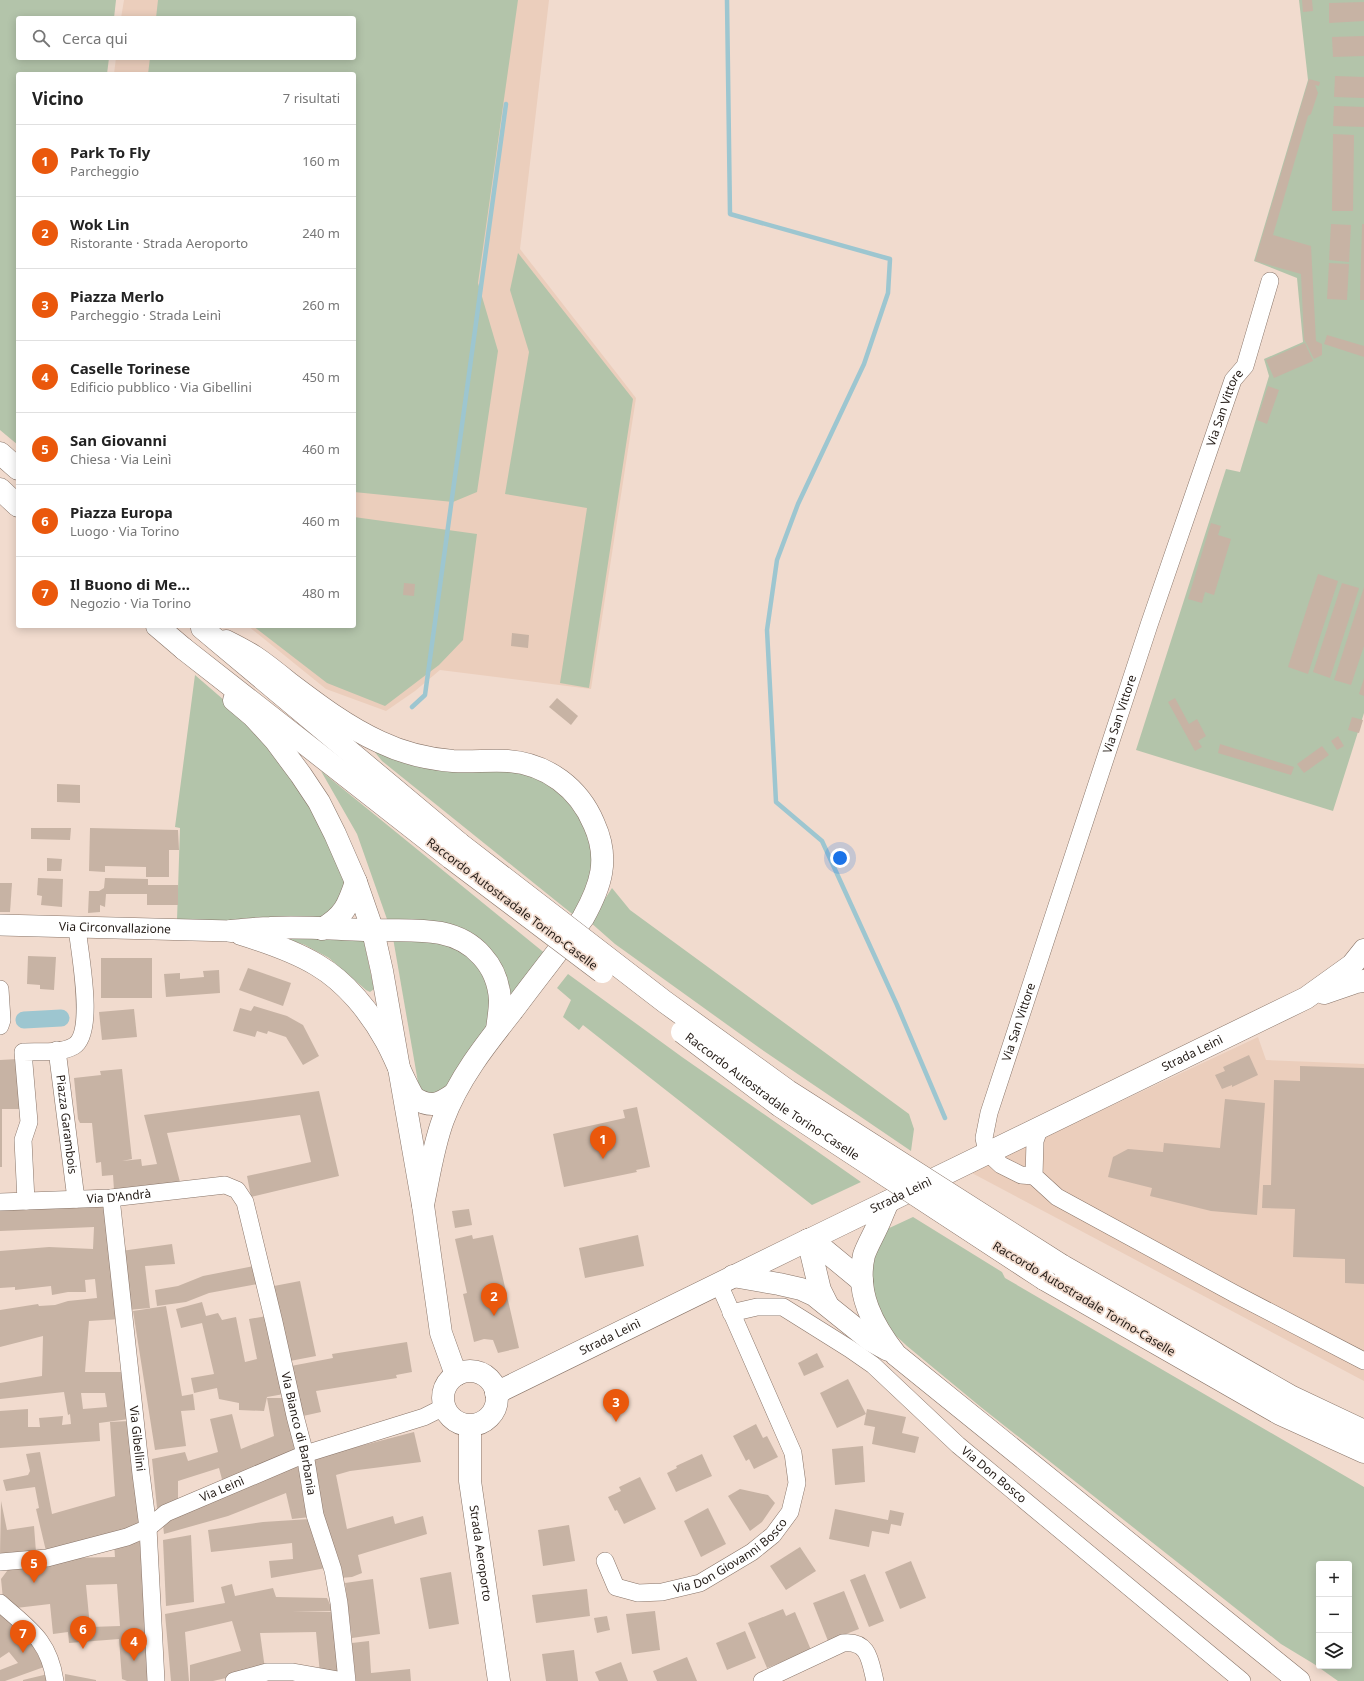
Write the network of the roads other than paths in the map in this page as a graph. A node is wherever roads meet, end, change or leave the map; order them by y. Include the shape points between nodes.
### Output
1 (1270, 281) dead end
2 (0, 453) edge
3 (16, 467) edge
4 (0, 489) edge
5 (16, 504) edge
6 (159, 628) edge
7 (202, 628) edge
8 (203, 628) edge
9 (184, 649) junction
10 (456, 851) junction
11 (356, 882) junction
12 (0, 925) edge
13 (77, 928) junction
14 (322, 929) junction
15 (231, 931) junction
16 (373, 931) junction
17 (1364, 950) edge
18 (1364, 981) edge
19 (0, 989) edge
20 (1306, 998) junction
21 (0, 1026) edge
22 (497, 1030) junction
23 (57, 1050) junction
24 (398, 1065) junction
25 (454, 1094) junction
26 (1040, 1127) junction
27 (987, 1152) junction
28 (1034, 1176) junction
29 (237, 1190) joint
30 (111, 1198) junction
31 (76, 1199) junction
32 (26, 1201) junction
33 (0, 1202) edge
34 (888, 1202) junction
35 (423, 1205) junction
36 (809, 1240) junction
37 (726, 1280) junction
38 (862, 1281) junction
39 (826, 1304) junction
40 (732, 1313) junction
41 (896, 1354) junction
42 (1364, 1361) edge
43 (456, 1375) junction
44 (496, 1393) junction
45 (444, 1407) junction
46 (470, 1426) junction
47 (1364, 1431) edge
48 (1342, 1442) junction
49 (1364, 1452) edge
50 (305, 1454) junction
51 (1364, 1456) edge
52 (148, 1528) junction
53 (604, 1561) dead end
54 (0, 1562) edge
55 (0, 1604) edge
56 (55, 1681) edge
57 (156, 1681) edge
58 (234, 1681) edge
59 (345, 1681) edge
60 (499, 1681) edge
61 (762, 1681) edge
62 (875, 1681) edge
63 (1242, 1681) edge
64 (1299, 1681) edge

1 - 27 street, Via San Vittore via 1245,366 1233,380 1154,610 998,1084 984,1138
2 - 3 main road
4 - 5 main road
6 - 9 main road
7 - 10 main road, Raccordo Autostradale Torino-Caselle
8 - 22 main road via 256,658 321,707 380,742 402,751 452,761 529,765 546,771 565,783 579,798 592,818 601,844 603,868 599,884 583,918
9 - 10 main road, Raccordo Autostradale Torino-Caselle
9 - 11 main road via 218,686 253,716 301,775 319,802
10 - 47 main road, Raccordo Autostradale Torino-Caselle, bridge via 788,1091 1061,1265 1292,1397
10 - 48 main road, Raccordo Autostradale Torino-Caselle, bridge via 780,1106 1044,1278 1280,1414
11 - 14 main road via 339,918
11 - 16 main road
12 - 13 street, Via Circonvallazione
13 - 15 street, Via Circonvallazione
13 - 23 street via 86,1006 85,1024 75,1045 65,1050
14 - 15 main road via 271,928
14 - 16 main road
15 - 24 main road via 292,952 318,965 342,983 368,1013
16 - 22 main road via 433,931 450,934 477,950 488,963 496,980 500,1000
16 - 24 main road
17 - 20 main road, Strada Leinì via 1352,965
18 - 20 main road, Strada Leinì
19 - 21 street
20 - 26 main road, Strada Leinì
22 - 25 main road
23 - 31 street, Piazza Garambois
23 - 32 street via 23,1052 29,1122 23,1140
24 - 25 main road via 414,1098 423,1103 441,1103
24 - 35 main road
25 - 35 main road via 434,1146
26 - 27 main road, Strada Leinì
26 - 28 street via 1035,1141
27 - 28 street via 1001,1165 1014,1172
27 - 34 main road, Strada Leinì
28 - 42 street via 1057,1197 1072,1206
29 - 30 street, Via D'Andrà via 225,1185
29 - 50 street, Via Bianco di Barbania via 245,1202
30 - 31 street, Via D'Andrà
30 - 52 street, Via Gibellini
31 - 32 street, Via D'Andrà
32 - 33 street, Via D'Andrà
34 - 36 main road, Strada Leinì
34 - 38 main road via 864,1255
35 - 43 main road via 440,1333
36 - 37 main road, Strada Leinì
36 - 38 main road
36 - 39 main road via 820,1290
37 - 39 main road via 779,1284 801,1289
37 - 40 street, Via Don Giovanni Bosco
37 - 44 main road, Strada Leinì
38 - 41 main road via 864,1298 872,1319
39 - 41 main road via 870,1340
40 - 53 street, Via Don Giovanni Bosco via 792,1452 797,1483 790,1512 773,1534 752,1552 700,1583 662,1592 638,1593 616,1587
40 - 63 street, Via Don Bosco via 757,1307 783,1307 850,1349 873,1366 958,1444
41 - 64 main road
43 - 44 main road via 468,1371 481,1374 488,1378
43 - 45 main road via 444,1388
44 - 46 main road via 497,1401 491,1416
45 - 46 main road via 454,1420
45 - 50 street, Via Leinì via 424,1417
46 - 60 main road, Strada Aeroporto via 470,1481
48 - 49 main road, Raccordo Autostradale Torino-Caselle
48 - 51 main road
50 - 52 street, Via Leinì via 166,1513
50 - 59 street, Via Bianco di Barbania via 315,1515 333,1570 339,1603
52 - 54 street, Via Leinì via 127,1537 47,1558
52 - 57 street, Via Gibellini
55 - 56 street via 41,1641 49,1655
58 - 59 street via 267,1672 292,1672
61 - 62 street via 850,1642 863,1647 867,1652

